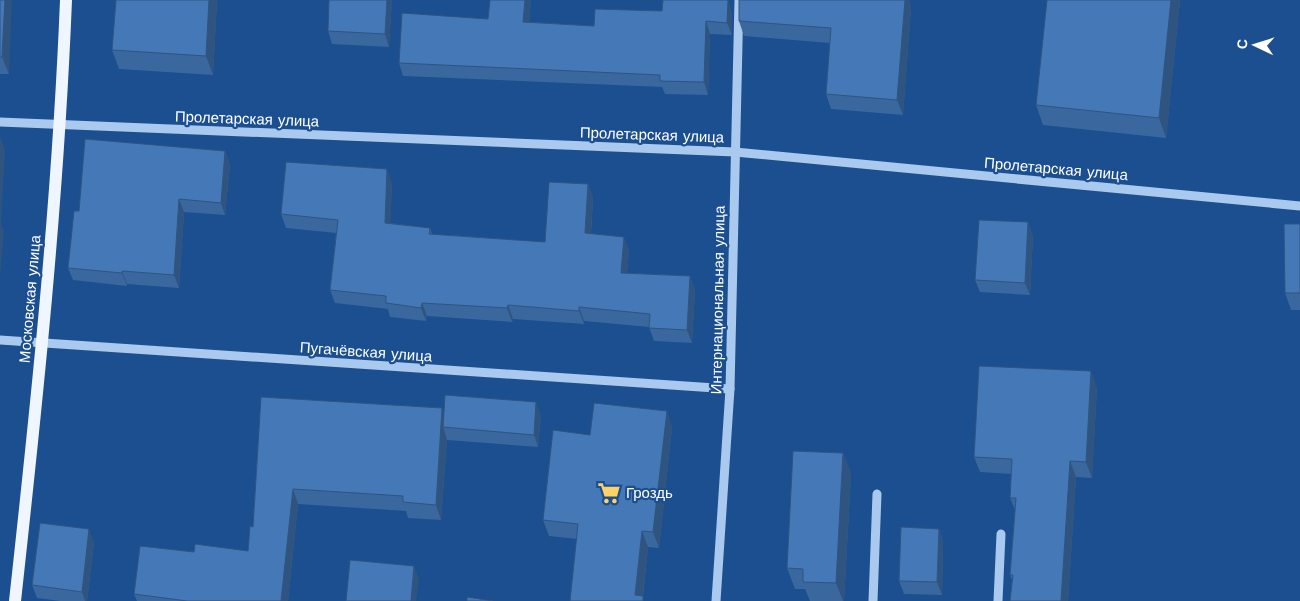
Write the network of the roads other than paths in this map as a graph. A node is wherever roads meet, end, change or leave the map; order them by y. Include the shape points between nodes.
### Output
1 (66, 0) edge
2 (739, 0) edge
3 (0, 122) edge
4 (61, 126) junction
5 (735, 152) junction
6 (1300, 206) edge
7 (0, 340) edge
8 (42, 344) junction
9 (730, 389) junction
10 (878, 494) dead end
11 (1000, 534) dead end
12 (16, 601) edge
13 (716, 601) edge
14 (873, 601) edge
15 (998, 601) edge

1 - 4 main road, Московская улица
2 - 5 street, Интернациональная улица
3 - 4 street, Пролетарская улица
4 - 5 street, Пролетарская улица
4 - 8 main road, Московская улица
5 - 6 street, Пролетарская улица
5 - 9 street, Интернациональная улица
7 - 8 street, Пугачёвская улица
8 - 9 street, Пугачёвская улица
8 - 12 main road, Московская улица
9 - 13 street, Интернациональная улица
10 - 14 street
11 - 15 street

